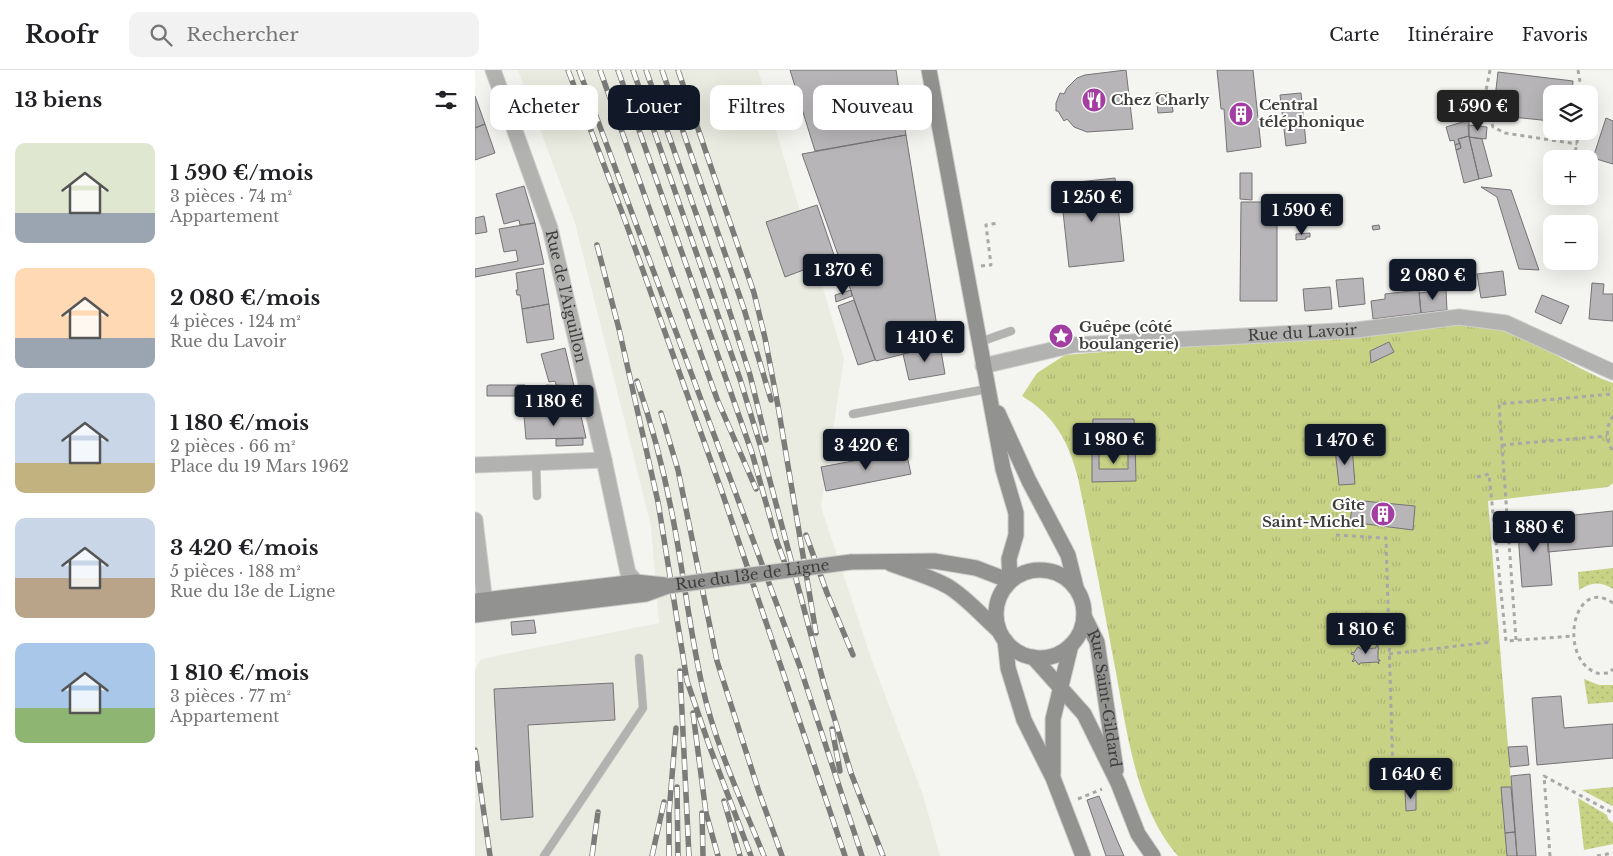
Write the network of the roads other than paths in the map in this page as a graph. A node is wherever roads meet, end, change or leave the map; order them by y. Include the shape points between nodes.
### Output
1 (493, 70) edge
2 (929, 70) edge
3 (1011, 331) dead end
4 (980, 342) junction
5 (983, 366) junction
6 (1613, 372) edge
7 (987, 388) junction
8 (853, 414) dead end
9 (604, 460) junction
10 (536, 463) junction
11 (475, 465) edge
12 (537, 496) dead end
13 (475, 520) edge
14 (880, 560) junction
15 (1010, 581) junction
16 (636, 582) junction
17 (667, 586) junction
18 (1077, 588) junction
19 (480, 607) edge
20 (1084, 616) junction
21 (1002, 636) junction
22 (1071, 645) junction
23 (1033, 657) junction
24 (639, 658) dead end
25 (1060, 688) junction
26 (1053, 778) junction
27 (1117, 784) junction
28 (1138, 834) junction
29 (544, 856) edge
30 (1083, 856) edge
31 (1146, 856) edge
32 (1153, 856) edge

1 - 9 street, Rue de l'Aiguillon via 550,228
2 - 4 main road
3 - 4 lane
4 - 5 main road
5 - 6 street, Rue du Lavoir via 1073,345 1356,330 1459,317 1505,323
5 - 7 main road
7 - 8 lane
7 - 15 main road via 1003,469 1016,513 1016,535 1009,559
7 - 18 main road via 1029,481 1068,555
9 - 10 street
9 - 16 street, Rue de l'Aiguillon via 628,573
10 - 11 street
10 - 12 lane
13 - 19 street via 482,575
14 - 15 main road, Rue du 13e de Ligne via 934,561 968,566
14 - 17 main road, Rue du 13e de Ligne, bridge
14 - 21 main road, Rue du 13e de Ligne via 949,587
15 - 18 main road via 1032,570 1045,570 1068,579
15 - 21 main road via 997,604 996,618
16 - 17 main road, Rue du 13e de Ligne
16 - 19 main road, Rue du 13e de Ligne
17 - 19 main road via 646,594
18 - 20 main road
20 - 22 main road via 1083,626
20 - 27 main road, Rue Saint-Gildard via 1097,642
21 - 23 main road via 1013,648
21 - 26 main road via 1024,720
22 - 23 main road via 1054,655
22 - 25 main road
23 - 25 main road, Rue Saint-Gildard
24 - 29 lane via 643,708
25 - 26 main road via 1053,719
25 - 27 main road, Rue Saint-Gildard via 1084,714
26 - 30 main road
27 - 28 main road, Rue Saint-Gildard
28 - 31 lane
28 - 32 main road, Rue Saint-Gildard

